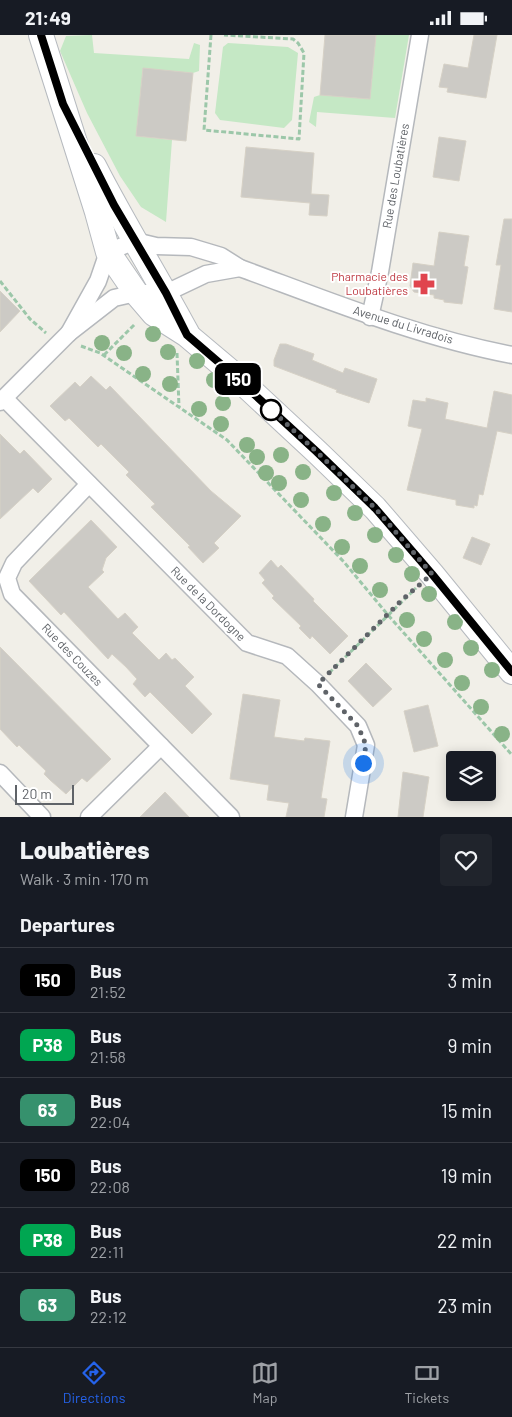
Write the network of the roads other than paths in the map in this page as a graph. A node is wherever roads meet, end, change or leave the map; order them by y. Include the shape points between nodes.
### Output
1 (41, 35) edge
2 (420, 35) edge
3 (63, 104) junction
4 (135, 241) junction
5 (191, 247) junction
6 (108, 252) junction
7 (240, 268) junction
8 (206, 274) junction
9 (136, 293) junction
10 (166, 293) junction
11 (370, 317) junction
12 (69, 333) junction
13 (182, 340) junction
14 (512, 355) edge
15 (2, 400) edge
16 (89, 484) junction
17 (512, 672) edge
18 (161, 746) junction
19 (0, 773) edge
20 (42, 817) edge
21 (89, 817) edge
22 (231, 817) edge
23 (354, 817) edge

1 - 3 main road
2 - 11 street, Rue des Loubatières
3 - 4 main road
3 - 6 main road
4 - 5 street, Avenue du Livradois via 156,246
4 - 6 street
4 - 10 main road
5 - 7 street, Avenue du Livradois via 221,256
5 - 8 street
6 - 9 main road
6 - 12 street via 98,281
7 - 8 street
7 - 11 street, Avenue du Livradois
8 - 10 street
9 - 10 street
9 - 12 street via 114,298
9 - 13 main road
10 - 13 main road
11 - 14 street, Avenue du Livradois
12 - 15 street
13 - 17 main road via 230,372 375,508
15 - 16 street, Rue de la Dordogne
16 - 18 street, Rue des Couzes via 14,563 7,578 12,594
16 - 23 street, Rue de la Dordogne via 247,643 287,656 358,726 366,745
18 - 21 street
18 - 22 street
19 - 20 street

